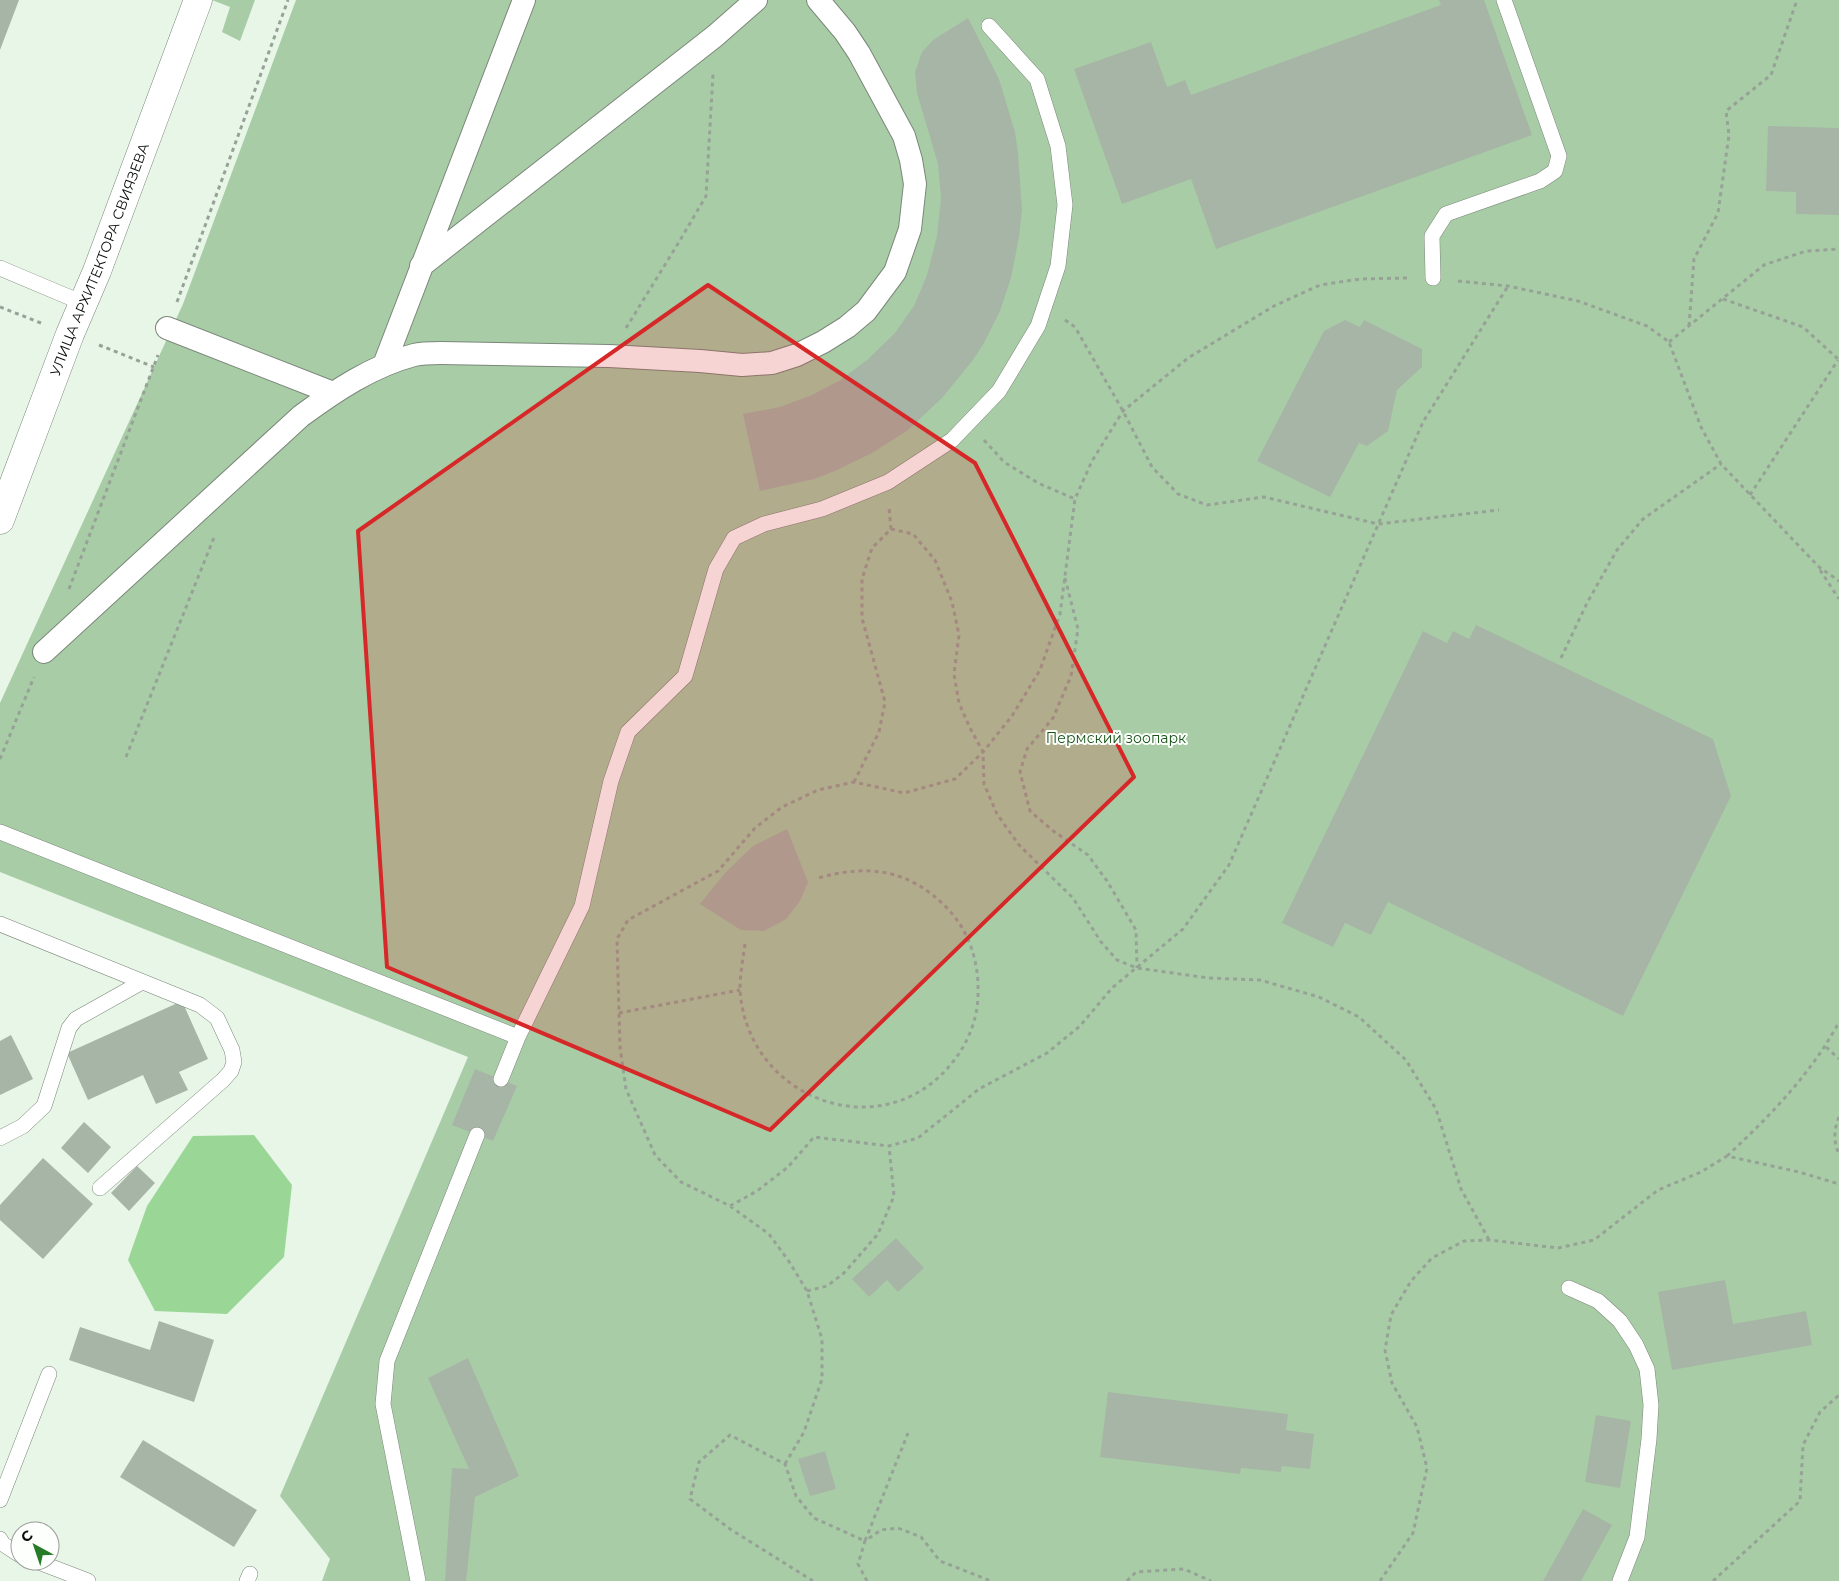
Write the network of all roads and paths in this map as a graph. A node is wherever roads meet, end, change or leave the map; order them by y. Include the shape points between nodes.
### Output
1 (198, 0) edge
2 (288, 0) edge
3 (524, 0) edge
4 (756, 0) edge
5 (818, 0) edge
6 (1504, 0) edge
7 (1797, 0) edge
8 (989, 26) dead end
9 (715, 36) junction
10 (1839, 249) edge
11 (421, 266) junction
12 (0, 268) edge
13 (1433, 278) junction
14 (1508, 286) junction
15 (1723, 299) junction
16 (83, 303) junction
17 (1045, 306) junction
18 (1690, 326) junction
19 (166, 328) junction
20 (1669, 342) junction
21 (609, 356) junction
22 (1839, 360) edge
23 (384, 365) junction
24 (333, 392) junction
25 (1123, 411) junction
26 (969, 423) junction
27 (1721, 464) junction
28 (888, 482) junction
29 (1750, 495) junction
30 (1075, 499) junction
31 (1499, 510) dead end
32 (0, 520) edge
33 (1378, 524) junction
34 (219, 526) dead end
35 (891, 529) junction
36 (1819, 567) junction
37 (1064, 575) junction
38 (1839, 581) edge
39 (66, 597) dead end
40 (1839, 599) edge
41 (44, 652) joint
42 (1561, 658) dead end
43 (984, 752) junction
44 (126, 757) dead end
45 (0, 759) edge
46 (854, 782) junction
47 (0, 832) edge
48 (818, 878) dead end
49 (0, 924) edge
50 (745, 944) dead end
51 (1137, 968) junction
52 (142, 982) junction
53 (740, 990) junction
54 (619, 1013) junction
55 (1839, 1022) edge
56 (518, 1037) junction
57 (1826, 1046) junction
58 (1839, 1059) edge
59 (501, 1079) dead end
60 (1839, 1117) edge
61 (477, 1135) dead end
62 (0, 1138) edge
63 (889, 1146) junction
64 (1839, 1154) edge
65 (1727, 1156) junction
66 (1839, 1184) edge
67 (100, 1188) dead end
68 (730, 1206) junction
69 (1489, 1240) junction
70 (1569, 1288) dead end
71 (807, 1291) junction
72 (49, 1374) dead end
73 (1839, 1395) edge
74 (908, 1433) dead end
75 (785, 1464) junction
76 (0, 1500) edge
77 (0, 1539) edge
78 (865, 1541) junction
79 (10, 1549) edge
80 (60, 1570) edge
81 (88, 1581) edge
82 (418, 1581) edge
83 (813, 1581) edge
84 (867, 1581) edge
85 (991, 1581) edge
86 (1127, 1581) edge
87 (1211, 1581) edge
88 (1380, 1581) edge
89 (1620, 1581) edge
90 (1712, 1581) edge

1 - 16 main road, УЛИЦА АРХИТЕКТОРА СВИЯЗЕВА
2 - 19 path
3 - 11 street
4 - 9 street
5 - 21 street via 859,53 904,136 911,160 914,205 910,229 895,272 866,311 847,327 797,355 772,363 742,365
6 - 13 lane via 1559,156 1557,164 1555,171 1540,181 1446,214 1432,236
7 - 18 path via 1771,76 1726,111 1729,135 1718,213 1694,259
8 - 17 lane via 1037,79 1058,146 1065,206 1058,266
9 - 11 street
9 - 21 path via 706,196
10 - 15 path via 1806,251 1764,265
11 - 23 street
12 - 16 lane
13 - 14 path
13 - 25 path via 1360,278 1320,285 1274,306 1188,358
14 - 20 path via 1578,300 1647,326
14 - 33 path via 1423,422
15 - 18 path
15 - 22 path via 1803,327
16 - 32 main road, УЛИЦА АРХИТЕКТОРА СВИЯЗЕВА
17 - 25 path via 1074,327
17 - 26 lane via 1038,326 999,390
18 - 20 path
19 - 24 street
19 - 39 path
20 - 27 path via 1701,427
21 - 23 street via 441,353 416,355
22 - 29 path
23 - 24 street
24 - 41 street via 301,416
25 - 30 path via 1092,461
25 - 33 path via 1152,467 1178,494 1207,506 1264,497
26 - 28 lane via 952,440
26 - 30 path via 1004,462 1038,484
27 - 29 path
27 - 42 path via 1642,519 1617,550
28 - 35 path
28 - 56 lane via 822,509 764,524 734,538 716,569 685,676 628,732 612,781 582,906
29 - 36 path
30 - 37 path
31 - 33 path
33 - 51 path via 1229,865 1183,929
34 - 44 path
35 - 43 path via 913,534 935,560 952,602 959,635 954,674 959,703
35 - 46 path via 872,548 862,579 862,618 885,702 879,732
36 - 38 path
36 - 40 path
37 - 43 path via 1060,614 1040,670 1012,716
37 - 51 path via 1078,630 1072,676 1053,718 1028,749 1020,772 1030,811 1088,856 1136,930
41 - 45 path
43 - 46 path via 955,779 904,793
43 - 51 path via 984,784 997,814 1019,845 1073,898 1101,942 1117,960
46 - 54 path via 818,790 782,807 755,828 718,871 628,920 617,939
47 - 56 lane
48 - 53 path via 842,871 867,870 891,874 928,892 953,914 975,957 979,982 978,1007 960,1053 932,1083 903,1099 879,1106 854,1107 830,1103 793,1086 768,1063 746,1019
49 - 52 lane
50 - 53 path
51 - 63 path via 1112,988 1080,1026 1048,1053 979,1088 918,1138
51 - 69 path via 1209,978 1260,980 1318,997 1359,1017 1406,1060 1436,1109 1461,1189
52 - 62 lane via 76,1019 69,1028 44,1106 23,1126
52 - 67 lane via 210,1011 222,1026 234,1062 223,1080
53 - 54 path
54 - 68 path via 626,1089 655,1155 680,1182
55 - 57 path
56 - 59 lane
57 - 58 path
57 - 65 path via 1772,1113
60 - 64 path via 1834,1129
61 - 82 lane via 386,1361 383,1404
63 - 68 path via 814,1138 788,1167 757,1191
63 - 71 path via 894,1196 878,1234 844,1273 827,1286
65 - 66 path
65 - 69 path via 1701,1172 1658,1190 1594,1240 1558,1248
68 - 71 path via 769,1234
69 - 88 path via 1464,1241 1432,1258 1411,1281 1391,1316 1385,1350 1392,1383 1417,1427 1427,1468 1413,1533
70 - 89 lane via 1598,1301 1620,1321 1647,1369 1651,1405 1649,1440 1637,1536
71 - 75 path via 822,1339 822,1379 804,1432
72 - 76 lane
73 - 90 path via 1820,1412 1803,1445 1800,1501
74 - 78 path
75 - 78 path via 796,1496 814,1518
75 - 83 path via 730,1435 699,1462 690,1499 730,1529
77 - 79 lane
78 - 84 path via 858,1564
78 - 85 path via 881,1530 898,1528 921,1537 940,1561
80 - 81 lane
86 - 87 path via 1136,1572 1184,1569

